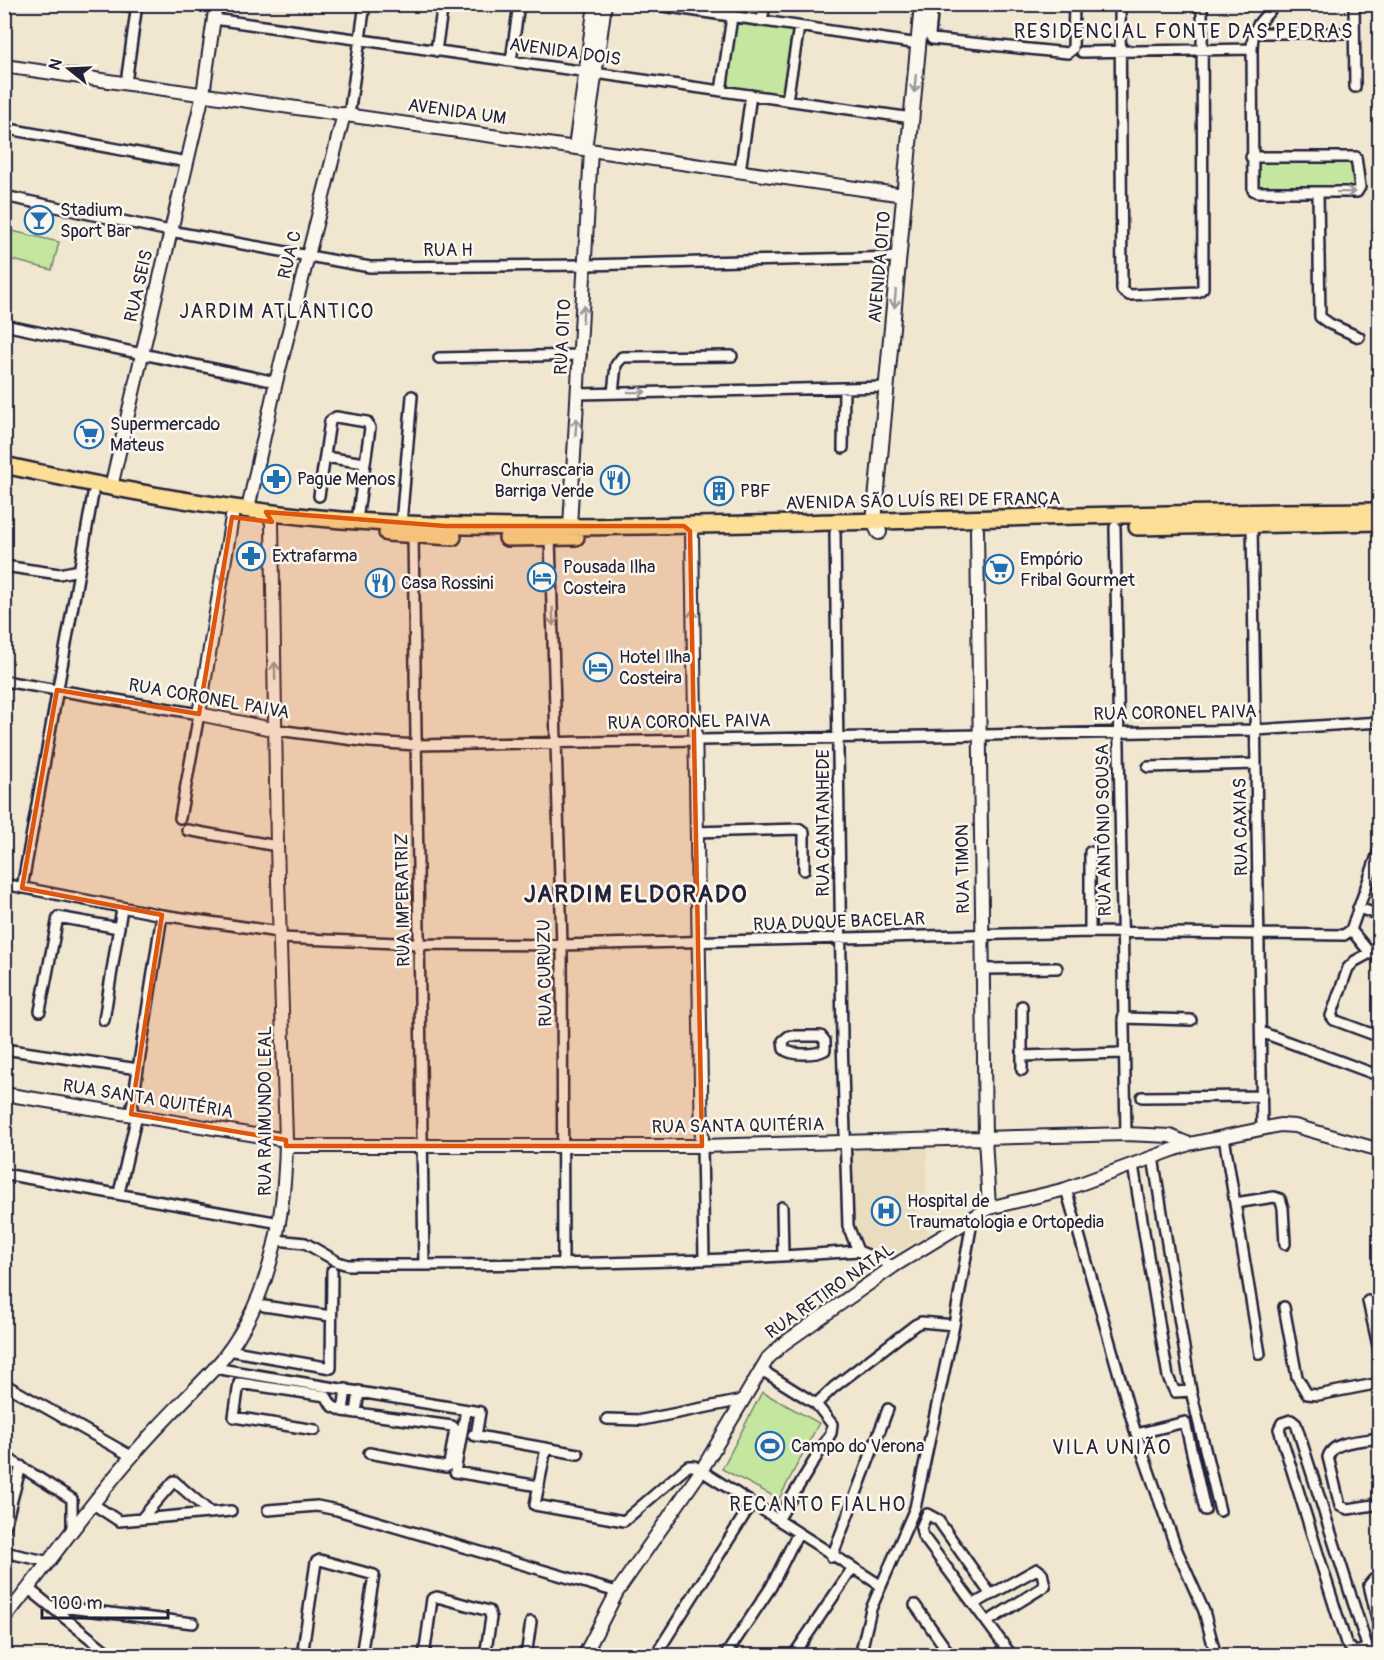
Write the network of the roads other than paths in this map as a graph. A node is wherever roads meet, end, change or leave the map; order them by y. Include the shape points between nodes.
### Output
1 (116, 4) edge
2 (216, 4) edge
3 (224, 4) edge
4 (365, 4) edge
5 (442, 4) edge
6 (519, 4) edge
7 (595, 4) edge
8 (606, 4) edge
9 (649, 4) edge
10 (765, 4) edge
11 (922, 4) edge
12 (933, 4) edge
13 (1074, 4) edge
14 (1120, 4) edge
15 (1202, 4) edge
16 (1275, 4) edge
17 (1354, 4) edge
18 (137, 6) edge
19 (732, 17) junction
20 (218, 20) junction
21 (762, 21) junction
22 (799, 27) junction
23 (1253, 33) junction
24 (1354, 33) junction
25 (360, 40) junction
26 (919, 44) junction
27 (1252, 49) junction
28 (1203, 50) junction
29 (436, 51) junction
30 (1120, 51) junction
31 (1082, 52) dead end
32 (511, 61) junction
33 (4, 66) edge
34 (591, 73) junction
35 (126, 83) junction
36 (1355, 87) dead end
37 (721, 91) junction
38 (207, 95) junction
39 (751, 95) junction
40 (787, 100) junction
41 (346, 115) junction
42 (912, 118) junction
43 (9, 129) dead end
44 (584, 149) junction
45 (1251, 157) junction
46 (187, 162) junction
47 (740, 171) junction
48 (1318, 193) junction
49 (904, 195) junction
50 (4, 196) edge
51 (170, 231) junction
52 (308, 255) junction
53 (899, 257) junction
54 (585, 266) junction
55 (4, 325) edge
56 (1359, 337) dead end
57 (141, 355) junction
58 (580, 355) junction
59 (732, 356) dead end
60 (439, 358) dead end
61 (276, 382) junction
62 (887, 387) junction
63 (844, 388) junction
64 (613, 393) junction
65 (578, 394) junction
66 (412, 396) dead end
67 (843, 448) dead end
68 (325, 457) junction
69 (365, 463) junction
70 (4, 465) edge
71 (4, 475) edge
72 (111, 487) junction
73 (93, 494) junction
74 (319, 496) dead end
75 (248, 509) junction
76 (1380, 511) edge
77 (232, 517) junction
78 (269, 517) junction
79 (357, 520) junction
80 (1380, 522) edge
81 (401, 524) junction
82 (1252, 525) junction
83 (570, 527) junction
84 (876, 527) junction
85 (1115, 527) junction
86 (977, 530) junction
87 (688, 531) junction
88 (835, 533) junction
89 (413, 535) junction
90 (550, 538) junction
91 (4, 566) edge
92 (79, 570) junction
93 (4, 681) edge
94 (57, 690) junction
95 (199, 714) junction
96 (1380, 723) edge
97 (277, 730) junction
98 (1256, 730) junction
99 (1119, 733) junction
100 (979, 734) junction
101 (839, 738) junction
102 (695, 740) junction
103 (557, 741) junction
104 (417, 745) junction
105 (1256, 764) junction
106 (1148, 767) dead end
107 (180, 818) dead end
108 (187, 830) dead end
109 (696, 832) junction
110 (277, 846) junction
111 (1380, 847) edge
112 (1090, 852) dead end
113 (804, 870) dead end
114 (4, 884) edge
115 (22, 888) junction
116 (122, 908) junction
117 (1358, 908) junction
118 (162, 915) junction
119 (1380, 915) edge
120 (119, 928) junction
121 (1351, 930) junction
122 (1122, 931) junction
123 (1090, 932) junction
124 (1259, 933) junction
125 (982, 934) junction
126 (279, 935) junction
127 (840, 939) junction
128 (699, 943) junction
129 (421, 944) junction
130 (562, 945) junction
131 (1370, 953) junction
132 (1380, 957) edge
133 (1057, 968) dead end
134 (984, 969) junction
135 (1022, 1006) dead end
136 (40, 1011) dead end
137 (1124, 1018) junction
138 (104, 1020) dead end
139 (1191, 1020) dead end
140 (1261, 1032) junction
141 (1380, 1037) edge
142 (842, 1040) junction
143 (825, 1041) dead end
144 (4, 1049) edge
145 (1124, 1053) junction
146 (1022, 1056) junction
147 (138, 1068) junction
148 (1022, 1070) dead end
149 (1380, 1076) edge
150 (4, 1094) edge
151 (1262, 1096) junction
152 (1142, 1097) dead end
153 (134, 1115) junction
154 (1262, 1128) junction
155 (1126, 1134) junction
156 (985, 1137) junction
157 (1224, 1137) junction
158 (845, 1142) junction
159 (286, 1143) junction
160 (1189, 1144) junction
161 (702, 1146) junction
162 (562, 1147) junction
163 (421, 1148) junction
164 (1380, 1150) edge
165 (1152, 1157) junction
166 (1133, 1165) junction
167 (4, 1174) edge
168 (1066, 1189) junction
169 (118, 1193) junction
170 (1235, 1203) junction
171 (782, 1207) dead end
172 (989, 1208) junction
173 (973, 1216) junction
174 (280, 1223) junction
175 (276, 1240) junction
176 (1285, 1244) dead end
177 (858, 1251) junction
178 (783, 1256) junction
179 (704, 1260) junction
180 (563, 1264) junction
181 (424, 1265) junction
182 (894, 1266) junction
183 (332, 1271) dead end
184 (1368, 1300) dead end
185 (264, 1306) dead end
186 (1284, 1307) dead end
187 (331, 1316) junction
188 (954, 1326) junction
189 (228, 1350) junction
190 (1260, 1354) dead end
191 (1380, 1355) edge
192 (214, 1368) junction
193 (760, 1369) junction
194 (1380, 1383) edge
195 (4, 1384) edge
196 (346, 1389) junction
197 (359, 1391) junction
198 (1191, 1391) junction
199 (742, 1400) junction
200 (816, 1404) junction
201 (463, 1409) junction
202 (888, 1409) dead end
203 (343, 1411) junction
204 (356, 1413) junction
205 (607, 1419) dead end
206 (315, 1430) dead end
207 (461, 1434) junction
208 (1136, 1434) junction
209 (476, 1436) junction
210 (1380, 1438) edge
211 (546, 1448) junction
212 (369, 1453) dead end
213 (578, 1454) dead end
214 (4, 1456) edge
215 (131, 1456) junction
216 (21, 1466) junction
217 (701, 1471) junction
218 (539, 1486) junction
219 (752, 1503) junction
220 (93, 1504) junction
221 (1380, 1504) edge
222 (268, 1510) dead end
223 (1205, 1510) dead end
224 (231, 1511) dead end
225 (1220, 1511) dead end
226 (211, 1513) junction
227 (141, 1519) junction
228 (777, 1520) junction
229 (4, 1530) edge
230 (72, 1532) junction
231 (798, 1533) junction
232 (4, 1552) edge
233 (832, 1557) junction
234 (50, 1562) junction
235 (852, 1569) junction
236 (1380, 1579) edge
237 (880, 1585) junction
238 (29, 1589) junction
239 (617, 1592) junction
240 (991, 1595) junction
241 (974, 1604) junction
242 (915, 1605) dead end
243 (52, 1606) junction
244 (4, 1619) edge
245 (531, 1622) dead end
246 (987, 1622) junction
247 (193, 1623) dead end
248 (1380, 1632) edge
249 (1369, 1652) edge
250 (112, 1656) edge
251 (302, 1656) edge
252 (361, 1656) edge
253 (424, 1656) edge
254 (485, 1656) edge
255 (526, 1656) edge
256 (584, 1656) edge
257 (655, 1656) edge
258 (725, 1656) edge
259 (793, 1656) edge
260 (860, 1656) edge
261 (951, 1656) edge
262 (1012, 1656) edge
263 (1216, 1656) edge

1 - 18 street
2 - 20 street
3 - 20 street
4 - 25 street
5 - 29 street
6 - 32 street
7 - 34 street
8 - 34 street
9 - 19 street
10 - 21 street
11 - 26 main road, AVENIDA OITO
12 - 13 street via 930,35 936,40 1068,53 1073,50
14 - 30 street
15 - 28 street
16 - 23 street
17 - 24 street
18 - 35 street
19 - 21 street
19 - 37 street
20 - 25 street, AVENIDA DOIS
20 - 38 street, RUA SEIS
21 - 22 street
22 - 26 street
22 - 40 street
23 - 24 street
23 - 27 street
24 - 36 street
25 - 29 street, AVENIDA DOIS
25 - 41 street
26 -> 42 main road, AVENIDA OITO
27 - 28 street
27 - 45 street
28 - 30 street
28 - 30 street via 1203,288 1198,292 1125,294
29 - 32 street, AVENIDA DOIS
30 - 31 street
32 - 34 street, AVENIDA DOIS
33 - 35 street, AVENIDA UM
34 - 37 street, AVENIDA DOIS
34 - 44 street, RUA OITO
35 - 38 street, AVENIDA UM
37 - 39 street, AVENIDA DOIS
38 - 41 street, AVENIDA UM
38 - 46 street, RUA SEIS
39 - 40 street, AVENIDA DOIS
39 - 47 street
40 - 42 street, AVENIDA DOIS
41 - 44 street, AVENIDA UM
41 - 52 street, RUA C
42 - 49 main road, AVENIDA OITO
43 - 46 street
44 - 47 street, AVENIDA UM
44 - 54 street, RUA OITO
45 - 48 street via 1253,190
48 -> 45 street via 1359,190 1359,159
46 - 51 street, RUA SEIS
47 - 49 street, AVENIDA UM
48 - 56 street via 1320,317
49 - 53 main road, AVENIDA OITO
50 - 51 street, RUA H
51 - 52 street, RUA H
51 - 57 street, RUA SEIS
52 - 54 street, RUA H via 377,267
52 - 61 street, RUA C
53 - 54 street, RUA H
53 -> 62 main road, AVENIDA OITO
58 -> 54 street, RUA OITO
55 - 57 street
57 - 61 street
57 - 72 street, RUA SEIS
58 - 60 street
58 - 65 street, RUA OITO
59 - 64 street via 622,357 616,365
61 - 75 street, RUA C
62 - 63 street
62 - 84 main road, AVENIDA OITO
64 -> 63 street
63 - 67 street
64 - 65 street
83 -> 65 street, RUA OITO
66 - 81 street
68 - 69 street
68 - 69 street via 330,421 336,417 369,425
68 - 74 street
69 - 79 street
70 - 72 main road, AVENIDA SÃO LUÍS REI DE FRANÇA
71 - 73 main road, AVENIDA SÃO LUÍS REI DE FRANÇA
72 - 75 main road, AVENIDA SÃO LUÍS REI DE FRANÇA
73 - 77 main road, AVENIDA SÃO LUÍS REI DE FRANÇA
73 - 92 street
75 - 78 main road, AVENIDA SÃO LUÍS REI DE FRANÇA
76 - 84 main road, AVENIDA SÃO LUÍS REI DE FRANÇA
77 - 78 main road, AVENIDA SÃO LUÍS REI DE FRANÇA
77 -> 95 street
78 - 79 main road, AVENIDA SÃO LUÍS REI DE FRANÇA
78 - 89 main road, AVENIDA SÃO LUÍS REI DE FRANÇA
97 -> 78 street, RUA RAIMUNDO LEAL
79 - 81 main road, AVENIDA SÃO LUÍS REI DE FRANÇA
80 - 82 main road, AVENIDA SÃO LUÍS REI DE FRANÇA
81 - 83 main road, AVENIDA SÃO LUÍS REI DE FRANÇA
82 - 85 main road, AVENIDA SÃO LUÍS REI DE FRANÇA
82 - 98 street, RUA CAXIAS via 1257,618
83 - 87 main road, AVENIDA SÃO LUÍS REI DE FRANÇA
84 - 86 main road, AVENIDA SÃO LUÍS REI DE FRANÇA
84 - 87 main road, AVENIDA SÃO LUÍS REI DE FRANÇA
84 - 88 main road, AVENIDA SÃO LUÍS REI DE FRANÇA
85 - 86 main road, AVENIDA SÃO LUÍS REI DE FRANÇA
85 - 99 street, RUA ANTÔNIO SOUSA
86 - 100 street, RUA TIMON
87 - 88 main road, AVENIDA SÃO LUÍS REI DE FRANÇA
87 - 90 main road, AVENIDA SÃO LUÍS REI DE FRANÇA
102 -> 87 street
88 - 101 street, RUA CANTANHEDE
89 - 90 main road, AVENIDA SÃO LUÍS REI DE FRANÇA
89 - 104 street, RUA IMPERATRIZ
90 -> 103 street, RUA CURUZU
91 - 92 street via 59,574
92 - 94 street
93 - 94 street, RUA CORONEL PAIVA
94 - 95 street, RUA CORONEL PAIVA
94 - 115 street
95 - 97 street, RUA CORONEL PAIVA
95 - 107 street
96 - 98 street, RUA CORONEL PAIVA
97 - 104 street, RUA CORONEL PAIVA
97 - 110 street, RUA RAIMUNDO LEAL
98 - 99 street, RUA CORONEL PAIVA
98 - 105 street, RUA CAXIAS
99 - 100 street, RUA CORONEL PAIVA
99 - 122 street, RUA ANTÔNIO SOUSA
100 - 101 street, RUA CORONEL PAIVA
100 - 125 street, RUA TIMON
101 - 102 street, RUA CORONEL PAIVA
101 - 127 street, RUA CANTANHEDE
102 - 103 street, RUA CORONEL PAIVA
102 - 109 street
103 - 104 street, RUA CORONEL PAIVA
103 - 130 street, RUA CURUZU
104 - 129 street, RUA IMPERATRIZ
105 - 106 street
105 - 124 street, RUA CAXIAS
108 - 110 street
109 - 113 street via 800,829 804,831
109 - 128 street
110 - 126 street, RUA RAIMUNDO LEAL
111 - 117 street
112 - 123 street
114 - 115 street, RUA DUQUE BACELAR
115 - 116 street, RUA DUQUE BACELAR
116 - 118 street, RUA DUQUE BACELAR
116 - 120 street
117 - 119 street
117 - 121 street
118 - 126 street, RUA DUQUE BACELAR
118 - 147 street
120 - 136 street via 58,917
120 - 138 street
121 - 124 street, RUA DUQUE BACELAR via 1344,934
121 - 131 street
122 - 123 street, RUA DUQUE BACELAR
122 - 124 street, RUA DUQUE BACELAR
122 - 137 street, RUA ANTÔNIO SOUSA
123 - 125 street, RUA DUQUE BACELAR
124 - 140 street, RUA CAXIAS
125 - 127 street, RUA DUQUE BACELAR
125 - 134 street, RUA TIMON
126 - 129 street, RUA DUQUE BACELAR
126 - 159 street, RUA RAIMUNDO LEAL
127 - 128 street, RUA DUQUE BACELAR
127 - 142 street, RUA CANTANHEDE
128 - 130 street, RUA DUQUE BACELAR
128 - 161 street
129 - 130 street, RUA DUQUE BACELAR
129 - 163 street, RUA IMPERATRIZ
130 - 162 street, RUA CURUZU
131 - 132 street
131 - 141 street via 1348,968 1331,1016
133 - 134 street
134 - 156 street, RUA TIMON
135 - 146 street
137 - 139 street
137 - 145 street, RUA ANTÔNIO SOUSA
140 - 149 street
140 - 151 street, RUA CAXIAS
142 - 143 street
142 - 158 street, RUA CANTANHEDE
144 - 147 street
145 - 146 street
145 - 155 street, RUA ANTÔNIO SOUSA
146 - 148 street
147 - 153 street
150 - 153 street, RUA SANTA QUITÉRIA
151 - 152 street
151 - 154 street, RUA CAXIAS
153 - 159 street, RUA SANTA QUITÉRIA
153 - 169 street
154 - 157 street, RUA RETIRO NATAL
154 - 164 street, RUA RETIRO NATAL via 1295,1126
155 - 156 street, RUA SANTA QUITÉRIA
155 - 160 street, RUA SANTA QUITÉRIA via 1170,1136
156 - 158 street, RUA SANTA QUITÉRIA
156 - 172 street, RUA TIMON
157 - 160 street, RUA RETIRO NATAL
157 - 170 street
158 - 161 street, RUA SANTA QUITÉRIA
158 - 177 street, RUA CANTANHEDE via 848,1226
159 - 163 street, RUA SANTA QUITÉRIA
159 - 174 street, RUA RAIMUNDO LEAL
160 - 165 street, RUA RETIRO NATAL
161 - 162 street, RUA SANTA QUITÉRIA
161 - 179 street
162 - 163 street, RUA SANTA QUITÉRIA
162 - 180 street, RUA CURUZU
163 - 181 street, RUA IMPERATRIZ
165 - 166 street, RUA RETIRO NATAL
165 - 198 street
166 - 168 street, RUA RETIRO NATAL
166 - 198 street via 1168,1377 1175,1392
167 - 169 street
168 - 172 street, RUA RETIRO NATAL
168 - 208 street
169 - 174 street
170 - 176 street via 1280,1199
170 - 190 street
171 - 178 street
172 - 173 street, RUA RETIRO NATAL
173 - 182 street, RUA RETIRO NATAL
173 - 188 street
174 - 175 street, RUA RAIMUNDO LEAL
175 - 181 street via 305,1243 342,1264
175 - 189 street, RUA RAIMUNDO LEAL via 256,1304
177 - 178 street
177 - 182 street
178 - 179 street
179 - 180 street
180 - 181 street
182 - 193 street, RUA RETIRO NATAL via 783,1344
183 - 187 street
184 - 191 street
185 - 187 street
186 - 194 street via 1296,1377 1307,1394
187 - 189 street via 330,1368
188 - 200 street via 921,1322 915,1325
188 - 237 street via 915,1509
189 - 192 street, RUA RAIMUNDO LEAL
192 - 196 street
192 - 215 street, RUA RAIMUNDO LEAL
193 - 199 street, RUA RETIRO NATAL
193 - 200 street
195 - 215 street
196 - 197 street
196 - 203 street
197 - 201 street
197 - 204 street
198 - 225 street
199 - 205 street via 642,1420
199 - 217 street, RUA RETIRO NATAL
200 - 228 street via 831,1420 831,1433
201 - 207 street
201 - 209 street via 480,1412
202 - 233 street
203 - 204 street
203 - 206 street via 332,1406 326,1396 239,1383 234,1417
204 - 212 street via 455,1429 446,1467
207 - 209 street
207 - 218 street via 455,1472
208 - 223 street via 1185,1422
208 - 263 street via 1176,1548 1202,1604
209 - 211 street
210 - 221 street via 1339,1445 1329,1457 1340,1506 1348,1509
211 - 213 street
211 - 218 street
214 - 216 street
215 - 220 street, RUA RAIMUNDO LEAL
216 - 229 street
216 - 230 street via 72,1499
217 - 218 street via 688,1466 624,1521 535,1505
217 - 219 street
217 - 239 street, RUA RETIRO NATAL
219 - 228 street
219 - 257 street
220 - 227 street via 117,1520
220 - 230 street, RUA RAIMUNDO LEAL
222 - 239 street via 317,1506 337,1509
224 - 226 street
226 - 227 street
226 - 227 street via 174,1481
228 - 231 street
230 - 234 street, RUA RAIMUNDO LEAL
231 - 233 street
231 - 258 street via 771,1587
232 - 234 street
233 - 235 street
234 - 238 street, RUA RAIMUNDO LEAL
235 - 237 street
235 - 259 street
236 - 248 street via 1369,1585
237 - 260 street
238 - 243 street
238 - 244 street, RUA RAIMUNDO LEAL
239 - 256 street, RUA RETIRO NATAL
240 - 241 street
240 - 241 street via 939,1520 927,1514 921,1528 923,1536
240 - 246 street via 1037,1569 1044,1578 1045,1586
241 - 246 street
242 - 261 street
243 - 247 street
243 - 250 street
245 - 255 street
246 - 262 street
249 - 249 street via 1296,1424 1291,1420 1281,1423 1279,1430 1346,1643 1354,1652
251 - 252 street via 316,1562 320,1560 374,1575
253 - 254 street via 432,1599 437,1597 489,1611

